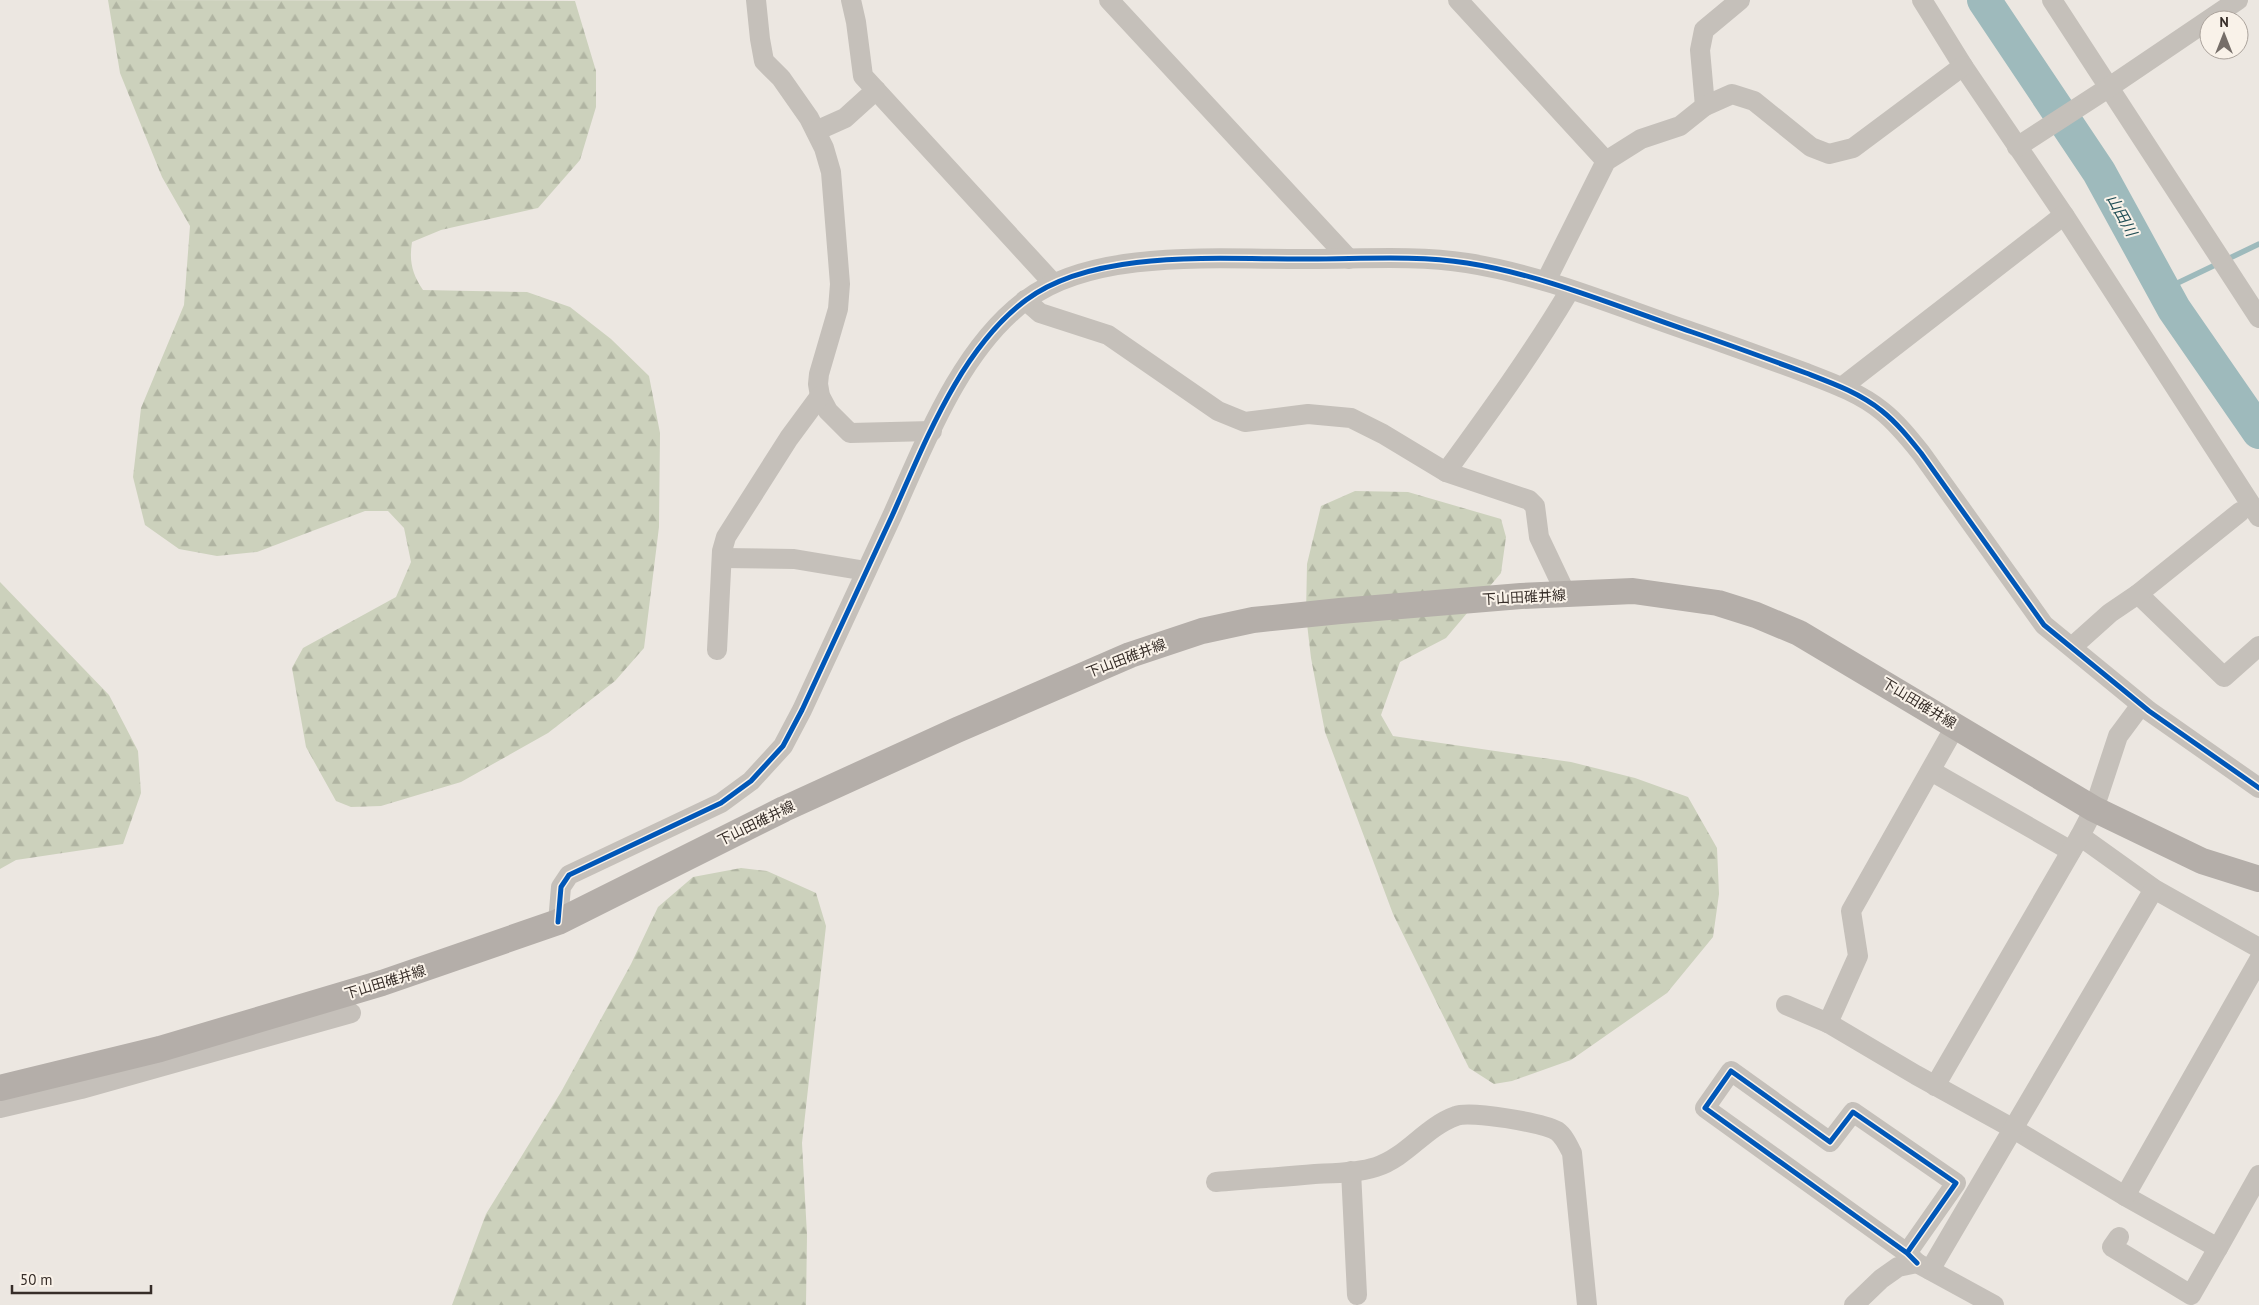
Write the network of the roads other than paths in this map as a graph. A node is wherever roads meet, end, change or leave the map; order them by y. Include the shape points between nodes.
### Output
1 (756, 0) edge
2 (851, 0) edge
3 (1109, 0) edge
4 (1458, 0) edge
5 (1740, 0) edge
6 (1922, 0) edge
7 (2052, 0) edge
8 (2238, 0) edge
9 (1963, 66) junction
10 (876, 90) junction
11 (2100, 93) junction
12 (1705, 106) junction
13 (816, 131) junction
14 (2022, 143) junction
15 (1606, 161) junction
16 (2064, 214) junction
17 (1349, 259) junction
18 (1546, 281) junction
19 (1053, 283) junction
20 (1570, 290) junction
21 (1025, 300) junction
22 (2259, 318) edge
23 (1842, 387) junction
24 (820, 396) junction
25 (932, 431) junction
26 (1446, 472) junction
27 (2250, 515) edge
28 (722, 558) junction
29 (866, 570) junction
30 (1566, 594) junction
31 (2138, 594) junction
32 (2259, 646) edge
33 (2072, 647) junction
34 (717, 650) dead end
35 (2141, 705) junction
36 (1956, 725) junction
37 (1931, 771) junction
38 (2259, 788) edge
39 (2094, 808) junction
40 (2076, 843) junction
41 (2259, 879) edge
42 (2154, 889) junction
43 (558, 922) junction
44 (2259, 948) edge
45 (2259, 960) edge
46 (1786, 1004) dead end
47 (351, 1013) dead end
48 (1828, 1023) junction
49 (1935, 1086) junction
50 (0, 1088) edge
51 (0, 1108) edge
52 (2012, 1128) junction
53 (1351, 1171) junction
54 (2259, 1175) edge
55 (1216, 1182) dead end
56 (2125, 1196) junction
57 (2119, 1237) dead end
58 (2218, 1248) junction
59 (1918, 1262) junction
60 (1357, 1295) dead end
61 (1587, 1305) edge
62 (1854, 1305) edge
63 (1994, 1305) edge

1 - 13 street via 764,61 781,78
2 - 10 street via 863,76
3 - 17 street
4 - 15 street
5 - 12 street via 1704,30 1700,50
6 - 9 street
7 - 11 street
8 - 11 street
9 - 12 street via 1853,148 1829,154 1811,147 1754,101 1732,94
9 - 14 street
10 - 13 street via 845,118
10 - 19 street
11 - 14 street
11 - 22 street
12 - 15 street via 1680,126 1641,139
13 - 24 street via 831,172 840,284 838,309 819,374
14 - 16 street
15 - 18 street
16 - 23 street
16 - 27 street
17 - 18 street via 1466,262
17 - 19 street via 1150,260 1102,268
18 - 20 street
19 - 21 street
20 - 23 street
20 - 26 street via 1506,389
21 - 25 street via 974,352
21 - 26 street via 1040,313 1108,335 1218,411 1245,422 1308,414 1351,418
23 - 33 street via 1881,410 1901,429 1921,452 2044,625
24 - 25 street via 828,411 850,433
24 - 28 street via 726,537
25 - 29 street
26 - 30 street via 1529,500 1534,506 1539,537
27 - 31 street
28 - 29 street via 794,558
28 - 34 street
29 - 43 street via 783,746 751,781 721,803 569,875 561,887
30 - 36 main road, 下山田碓井線 via 1633,591 1718,603 1756,615 1799,632
30 - 43 main road, 下山田碓井線 via 1340,611 1253,620 1202,631 1130,655 784,808
31 - 32 street via 2224,677
31 - 33 street via 2110,613
33 - 35 street
35 - 38 street
35 - 39 street via 2118,736
36 - 37 street
36 - 39 main road, 下山田碓井線
37 - 40 street
37 - 48 street via 1851,912 1858,956
39 - 40 street
39 - 41 main road, 下山田碓井線 via 2202,861
40 - 42 street
40 - 49 street
42 - 44 street
42 - 52 street
43 - 50 main road, 下山田碓井線 via 382,983 160,1049
45 - 56 street
46 - 48 street
47 - 51 street via 80,1089
48 - 49 street
49 - 52 street
52 - 56 street
52 - 59 street
53 - 55 street
53 - 60 street
53 - 61 street via 1375,1167 1396,1158 1436,1126 1457,1115 1476,1113 1556,1131 1566,1140 1572,1153
54 - 58 street
56 - 58 street
57 - 58 street via 2112,1248 2191,1295
59 - 59 street via 1705,1108 1731,1071 1830,1142 1853,1112 1956,1183
59 - 62 street via 1892,1271
59 - 63 street

